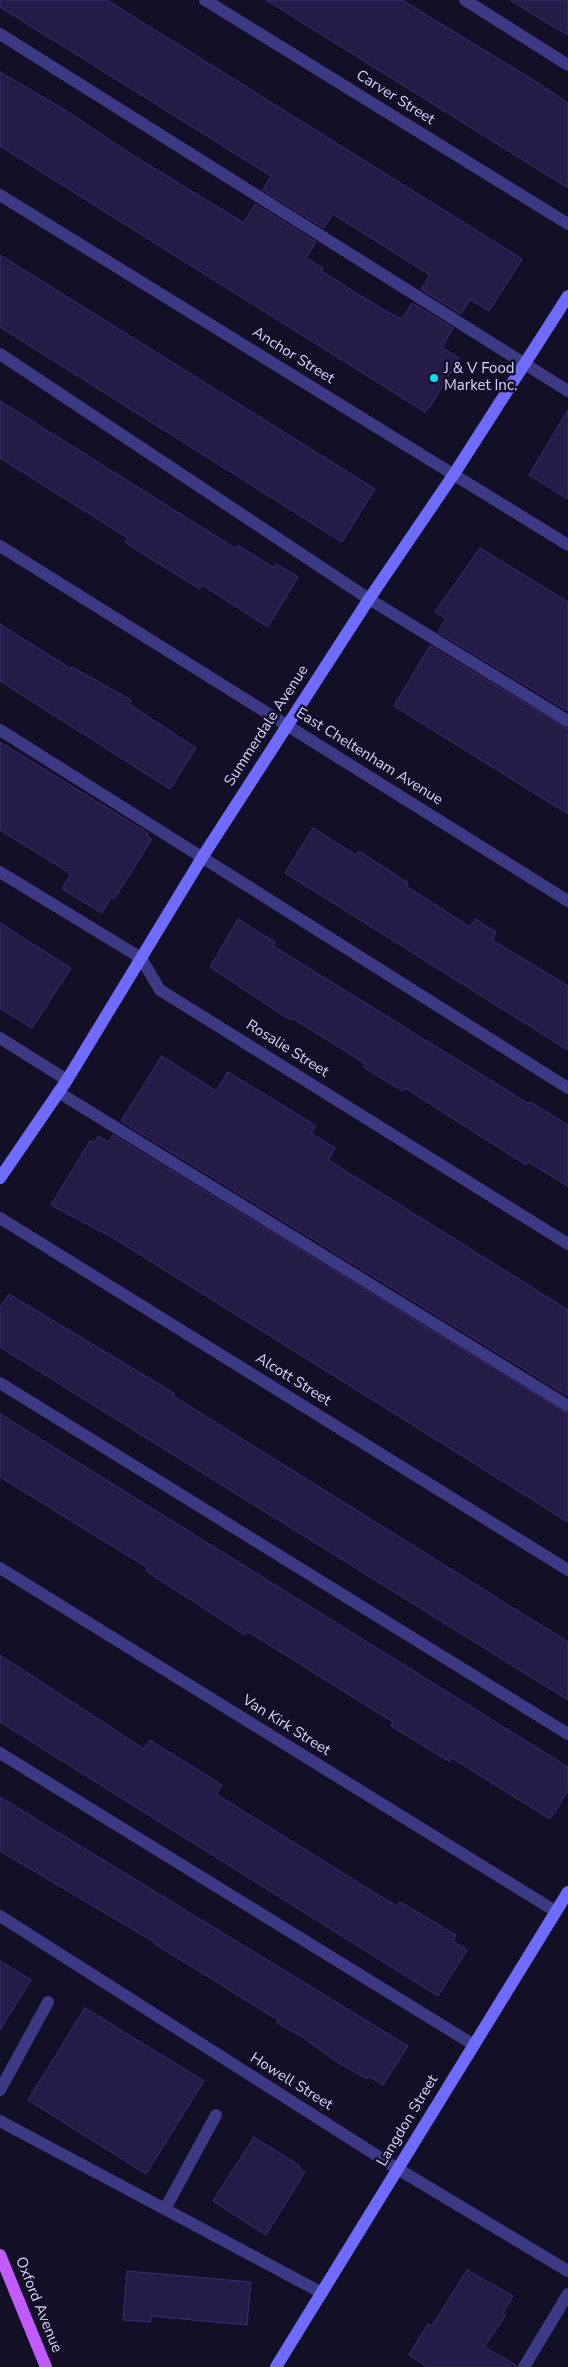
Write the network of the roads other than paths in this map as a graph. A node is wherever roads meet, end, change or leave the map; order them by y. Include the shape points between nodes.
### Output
1 (205, 0) edge
2 (465, 0) edge
3 (0, 34) edge
4 (568, 64) edge
5 (0, 195) edge
6 (568, 224) edge
7 (568, 296) edge
8 (0, 354) edge
9 (523, 363) junction
10 (568, 390) edge
11 (454, 474) junction
12 (568, 545) edge
13 (0, 546) edge
14 (370, 599) junction
15 (568, 721) edge
16 (287, 725) junction
17 (0, 730) edge
18 (202, 856) junction
19 (0, 872) edge
20 (568, 901) edge
21 (141, 958) junction
22 (0, 1038) edge
23 (67, 1080) junction
24 (568, 1088) edge
25 (58, 1092) junction
26 (0, 1177) edge
27 (0, 1218) edge
28 (568, 1244) edge
29 (0, 1383) edge
30 (568, 1406) edge
31 (0, 1568) edge
32 (568, 1570) edge
33 (568, 1734) edge
34 (0, 1753) edge
35 (568, 1892) edge
36 (555, 1911) junction
37 (0, 1916) edge
38 (48, 2002) dead end
39 (474, 2045) junction
40 (0, 2090) edge
41 (216, 2115) dead end
42 (0, 2121) edge
43 (398, 2169) junction
44 (165, 2209) junction
45 (0, 2255) edge
46 (568, 2271) edge
47 (322, 2293) junction
48 (568, 2294) edge
49 (46, 2367) edge
50 (276, 2367) edge
51 (524, 2367) edge

1 - 6 street, Carver Street
2 - 4 street
3 - 9 street
5 - 11 street, Anchor Street
7 - 9 main road, Summerdale Avenue
8 - 14 street
9 - 10 street
9 - 11 main road, Summerdale Avenue
11 - 12 street, Anchor Street
11 - 14 main road, Summerdale Avenue
13 - 16 street, East Cheltenham Avenue
14 - 15 street
14 - 16 main road, Summerdale Avenue
16 - 18 main road, Summerdale Avenue
16 - 20 street, East Cheltenham Avenue
17 - 18 street
18 - 21 main road, Summerdale Avenue
18 - 24 street
19 - 21 street, Rosalie Street
21 - 23 main road, Summerdale Avenue
21 - 28 street, Rosalie Street via 160,990
22 - 23 street
23 - 25 main road, Summerdale Avenue
25 - 26 main road, Summerdale Avenue
25 - 30 street
27 - 32 street, Alcott Street
29 - 33 street
31 - 36 street, Van Kirk Street
34 - 39 street
35 - 36 main road, Langdon Street
36 - 39 main road, Langdon Street
37 - 43 street, Howell Street
38 - 40 street
39 - 43 main road, Langdon Street
41 - 44 street
42 - 44 street
43 - 46 street, Howell Street
43 - 47 main road, Langdon Street
44 - 47 street
45 - 49 main road, Oxford Avenue
47 - 50 main road, Langdon Street
48 - 51 street

